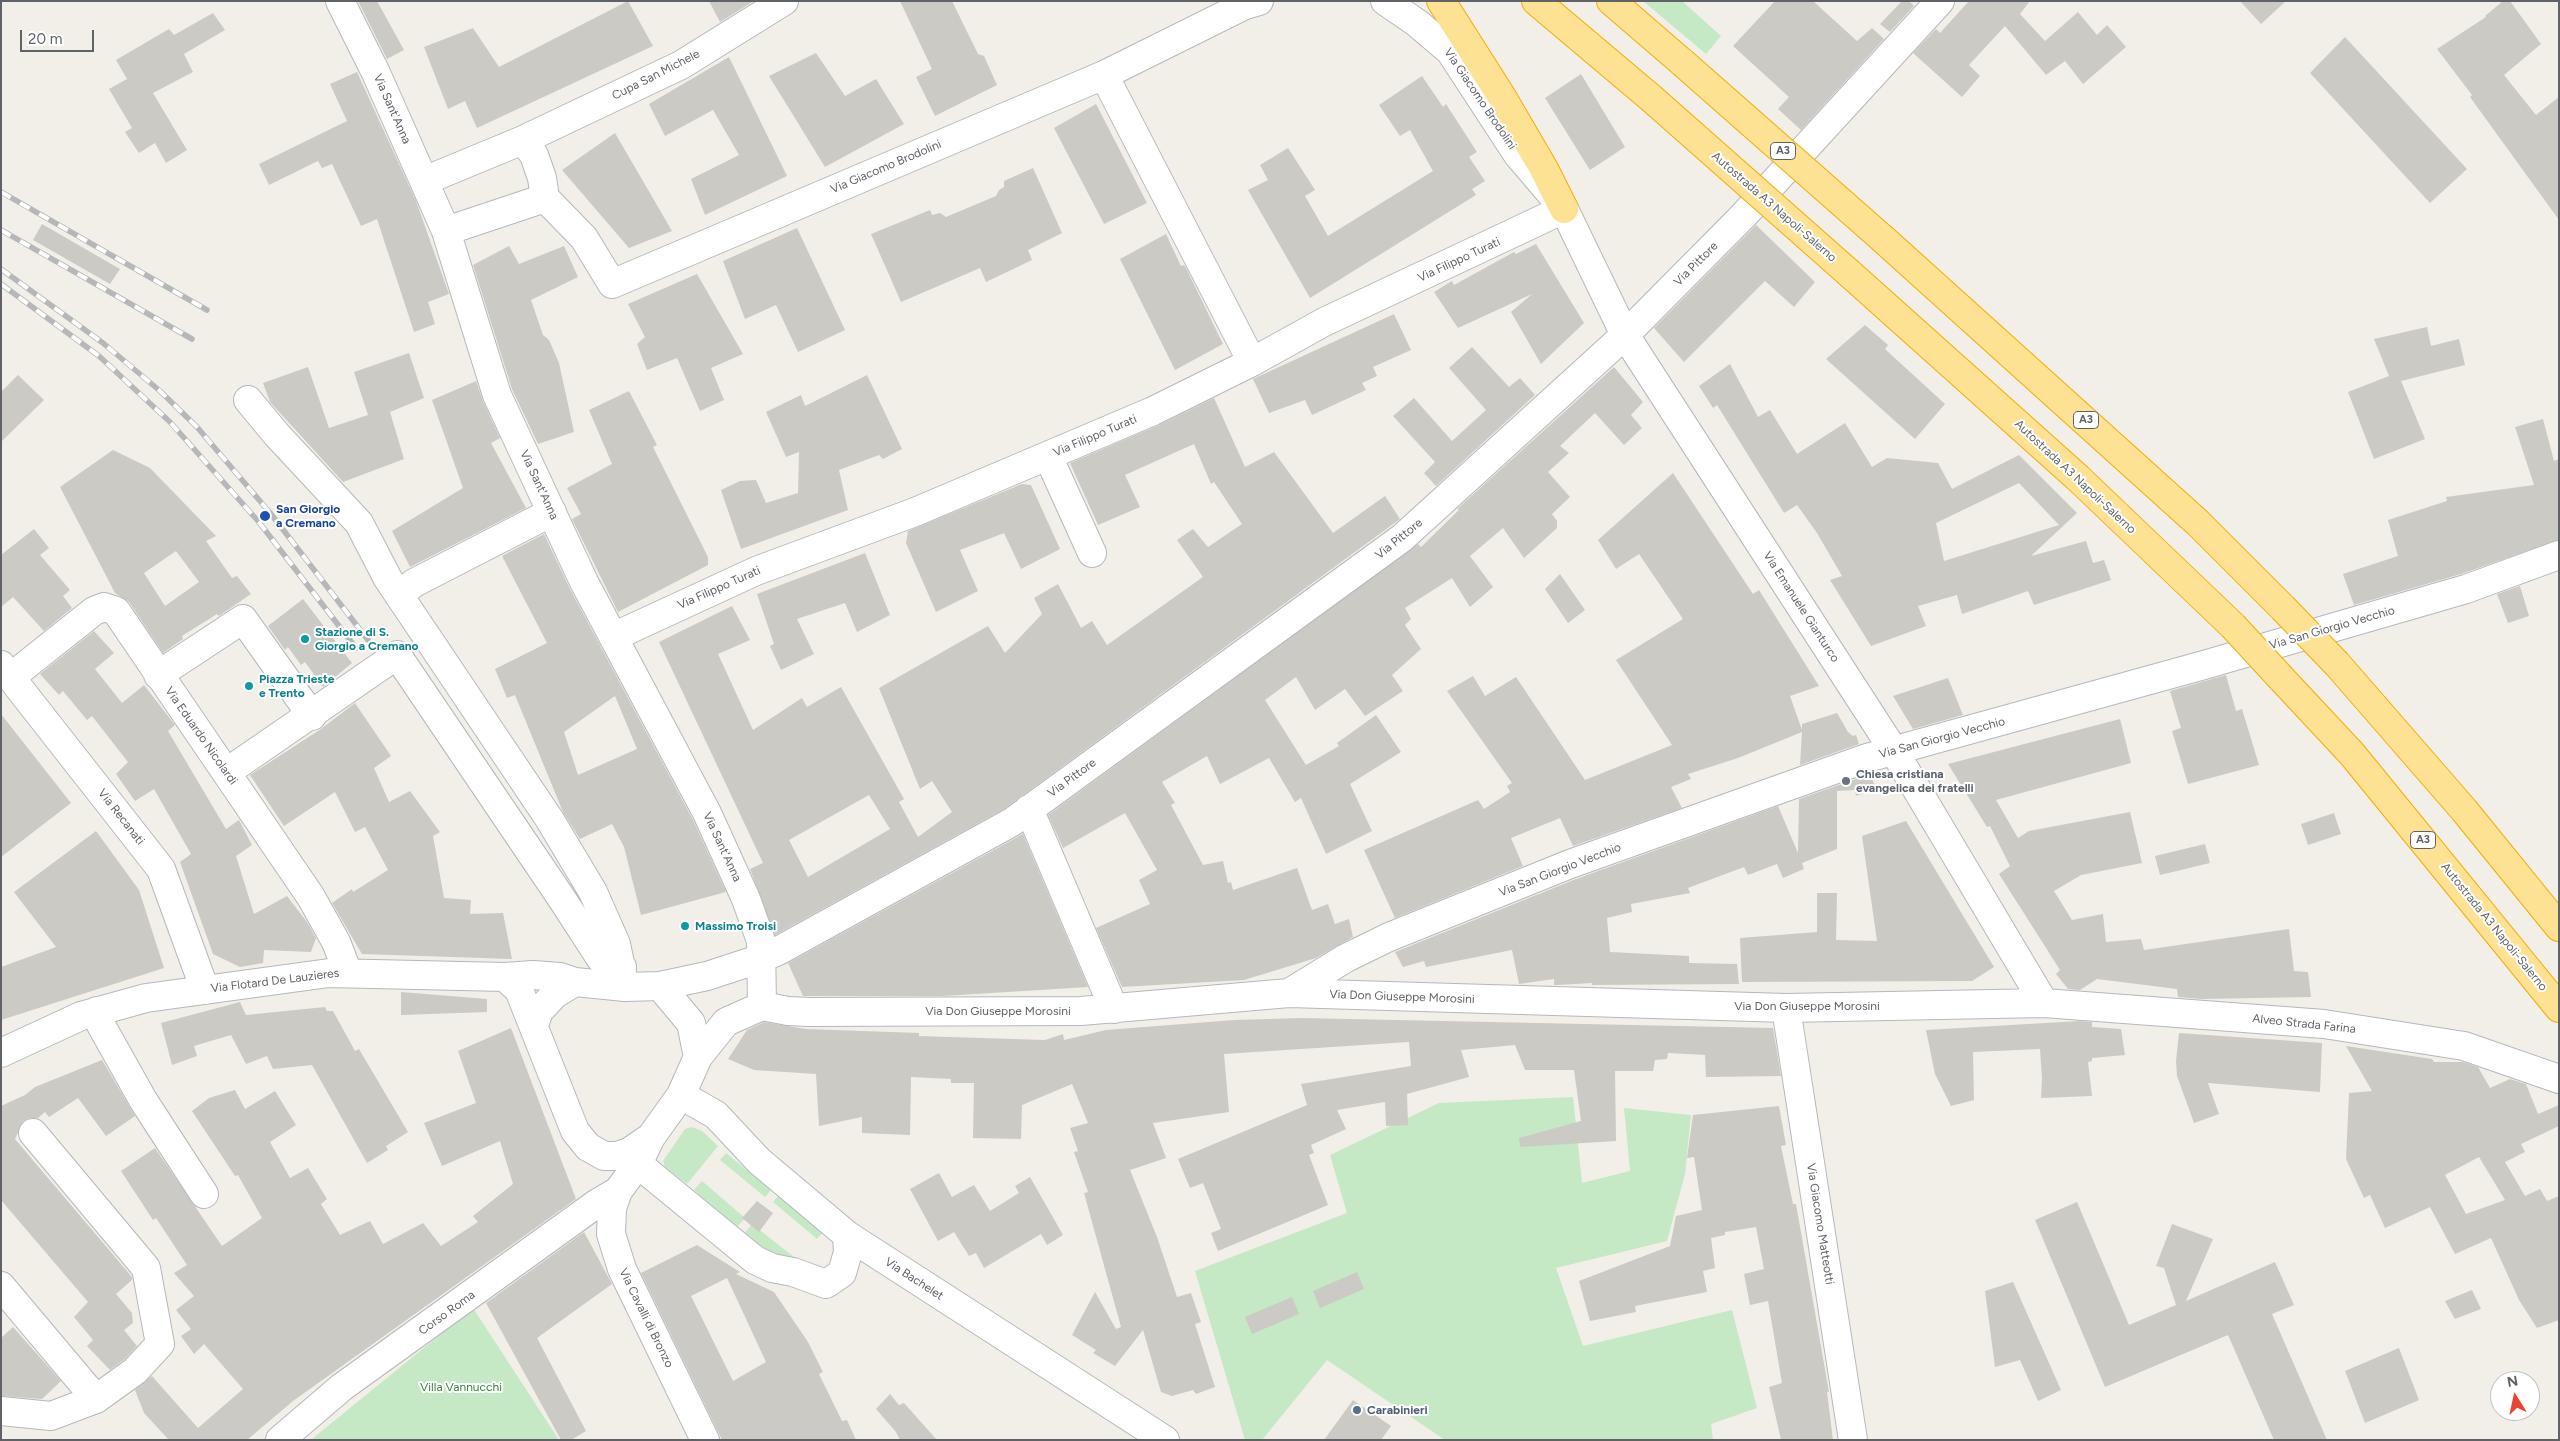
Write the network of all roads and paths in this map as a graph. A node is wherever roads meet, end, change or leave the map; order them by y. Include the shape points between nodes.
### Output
1 (340, 1) edge
2 (784, 1) edge
3 (1260, 1) edge
4 (1385, 1) edge
5 (1441, 1) edge
6 (1536, 1) edge
7 (1611, 1) edge
8 (1940, 1) edge
9 (1104, 75) junction
10 (523, 140) junction
11 (424, 181) junction
12 (545, 198) junction
13 (1564, 209) junction
14 (446, 231) junction
15 (1625, 335) junction
16 (1252, 362) junction
17 (248, 400) dead end
18 (1048, 456) junction
19 (552, 512) junction
20 (1092, 553) dead end
21 (2559, 555) edge
22 (399, 595) junction
23 (613, 637) junction
24 (6, 671) edge
25 (158, 674) junction
26 (312, 716) junction
27 (1894, 751) junction
28 (227, 772) junction
29 (1029, 809) junction
30 (2559, 928) edge
31 (762, 958) junction
32 (348, 973) junction
33 (505, 977) junction
34 (623, 977) junction
35 (583, 983) junction
36 (660, 986) junction
37 (205, 990) junction
38 (1289, 993) junction
39 (2044, 1003) junction
40 (762, 1006) junction
41 (1786, 1008) junction
42 (2559, 1008) edge
43 (1114, 1009) junction
44 (97, 1011) junction
45 (534, 1025) junction
46 (1, 1053) edge
47 (698, 1057) junction
48 (2559, 1078) edge
49 (681, 1095) junction
50 (33, 1133) dead end
51 (651, 1137) junction
52 (638, 1164) junction
53 (618, 1191) junction
54 (204, 1194) dead end
55 (847, 1235) junction
56 (1, 1286) edge
57 (96, 1399) junction
58 (1, 1411) edge
59 (280, 1440) edge
60 (705, 1440) edge
61 (1165, 1440) edge
62 (1853, 1440) edge

1 - 11 street, Via Sant'Anna
2 - 10 street, Cupa San Michele via 680,65
3 - 9 street, Via Giacomo Brodolini via 1245,5
4 - 13 street, Via Giacomo Brodolini via 1450,52 1518,155
5 - 13 highway via 1502,97
6 - 42 highway, Autostrada A3 Napoli-Salerno / A3, bridge via 1651,98 2078,478 2233,626 2352,754
7 - 30 highway, A3, bridge via 1883,239 2198,523 2337,664 2464,810
8 - 15 street, Via Pittore via 1744,216
9 - 12 street, Via Giacomo Brodolini via 612,284 584,238
9 - 16 street
10 - 11 street, Cupa San Michele
10 - 12 street via 534,155
11 - 14 street, Via Sant'Anna
12 - 14 street
13 - 15 street, Via Emanuele Gianturco
13 - 16 street, Via Filippo Turati via 1324,322
14 - 19 street, Via Sant'Anna via 497,395
15 - 27 street, Via Emanuele Gianturco
15 - 29 street, Via Pittore via 1402,538
16 - 18 street, Via Filippo Turati via 1153,411
17 - 22 street via 276,435 359,523
18 - 20 street
18 - 23 street, Via Filippo Turati via 915,512 756,571
19 - 22 street via 414,583
19 - 23 street, Via Sant'Anna
21 - 27 street, Via San Giorgio Vecchio via 2466,589
22 - 34 street via 550,820 592,892 616,944
23 - 31 street, Via Sant'Anna via 707,813 746,900 761,941
24 - 25 street, Via Eduardo Nicolardi via 104,607 116,611
24 - 37 street, Via Recanati via 161,869
25 - 26 street via 243,618
25 - 28 street, Via Eduardo Nicolardi
26 - 28 street
26 - 34 street via 349,686 397,655 601,960
27 - 38 street, Via San Giorgio Vecchio via 1588,858 1425,922 1346,958
27 - 39 street, Via Emanuele Gianturco
28 - 32 street, Via Eduardo Nicolardi via 311,897 336,942
29 - 31 street, Via Pittore via 1012,822
29 - 43 street
31 - 36 street, Via Pittore via 707,976
31 - 40 street, Via Sant'Anna
32 - 33 street, Via Flotard De Lauzieres
32 - 37 street, Via Flotard De Lauzieres via 329,972
33 - 35 street, Via Flotard De Lauzieres via 560,977
33 - 45 street via 519,990
34 - 35 street
34 - 36 street
35 - 45 street via 555,994 539,1012
36 - 47 street via 692,1023
37 - 44 street, Via Flotard De Lauzieres via 146,998
38 - 41 street, Via Don Giuseppe Morosini
38 - 43 street, Via Don Giuseppe Morosini
39 - 41 street, Via Don Giuseppe Morosini
39 - 48 street, Alveo Strada Farina via 2324,1024 2464,1046
40 - 43 street, Via Don Giuseppe Morosini via 809,1012
40 - 47 street via 726,1022
41 - 62 street, Via Giacomo Matteotti
44 - 46 street, Via Flotard De Lauzieres
44 - 54 street via 101,1025 143,1100
45 - 51 street via 575,1131 588,1147 604,1156 617,1156
47 - 49 street
49 - 51 street
49 - 55 street, Via Bachelet via 716,1115 759,1161
50 - 57 street via 146,1268 160,1344 135,1372
51 - 52 street
52 - 53 street
52 - 55 street via 755,1260 772,1268 826,1284 842,1273 848,1252
53 - 59 street, Corso Roma via 342,1387
53 - 60 street, Via Cavalli di Bronzo via 612,1208 611,1234 622,1269
55 - 61 street, Via Bachelet
56 - 57 street
57 - 58 street via 51,1416

